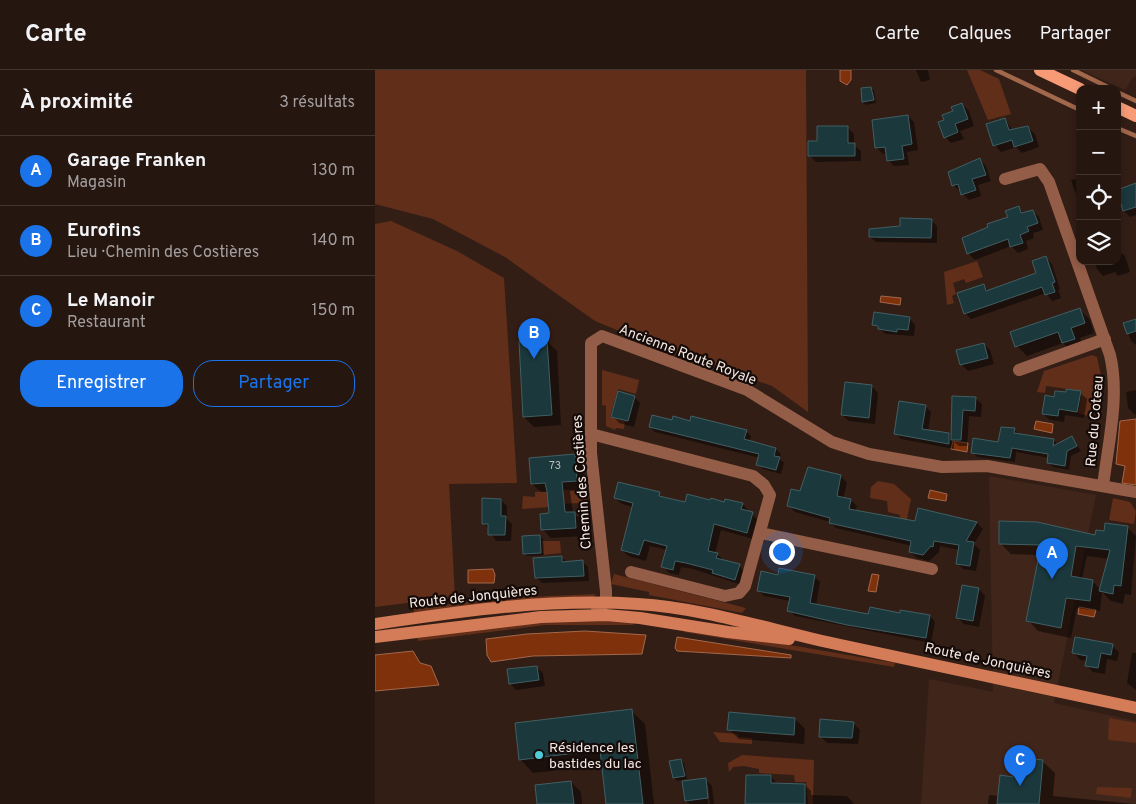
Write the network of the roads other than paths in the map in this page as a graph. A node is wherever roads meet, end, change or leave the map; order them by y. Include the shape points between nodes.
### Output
1 (1041, 70) edge
2 (1076, 87) edge
3 (1121, 109) edge
4 (1136, 116) edge
5 (1005, 179) dead end
6 (602, 336) joint
7 (1105, 339) junction
8 (1019, 370) dead end
9 (591, 434) junction
10 (1103, 486) junction
11 (1136, 492) edge
12 (761, 533) junction
13 (932, 569) dead end
14 (631, 572) dead end
15 (606, 602) junction
16 (657, 606) junction
17 (541, 617) junction
18 (626, 617) junction
19 (673, 622) junction
20 (375, 624) edge
21 (375, 637) edge
22 (834, 643) junction
23 (1136, 708) edge

1 - 2 main road
3 - 4 main road
5 - 7 street, Rue du Coteau via 1040,168 1049,182
6 - 9 street, Chemin des Costières via 591,343
6 - 10 street, Ancienne Route Royale via 747,390 832,442 869,454 942,467 987,466
7 - 8 street
7 - 10 street, Rue du Coteau via 1113,368 1113,409
9 - 12 street via 753,476 770,495
9 - 15 street, Chemin des Costières
10 - 11 street, Ancienne Route Royale
12 - 13 street
12 - 14 street via 745,586 733,595 725,596
15 - 16 main road, Route de Jonquières
15 - 17 street, Route de Jonquières via 595,608 558,609
15 - 18 main road
15 - 20 main road, Route de Jonquières via 517,604
16 - 19 main road via 671,616
16 - 22 main road, Route de Jonquières via 742,620
17 - 18 main road, Route de Jonquières
17 - 21 main road, Route de Jonquières
18 - 19 main road, Route de Jonquières
19 - 22 main road, Route de Jonquières via 728,632
22 - 23 main road, Route de Jonquières

